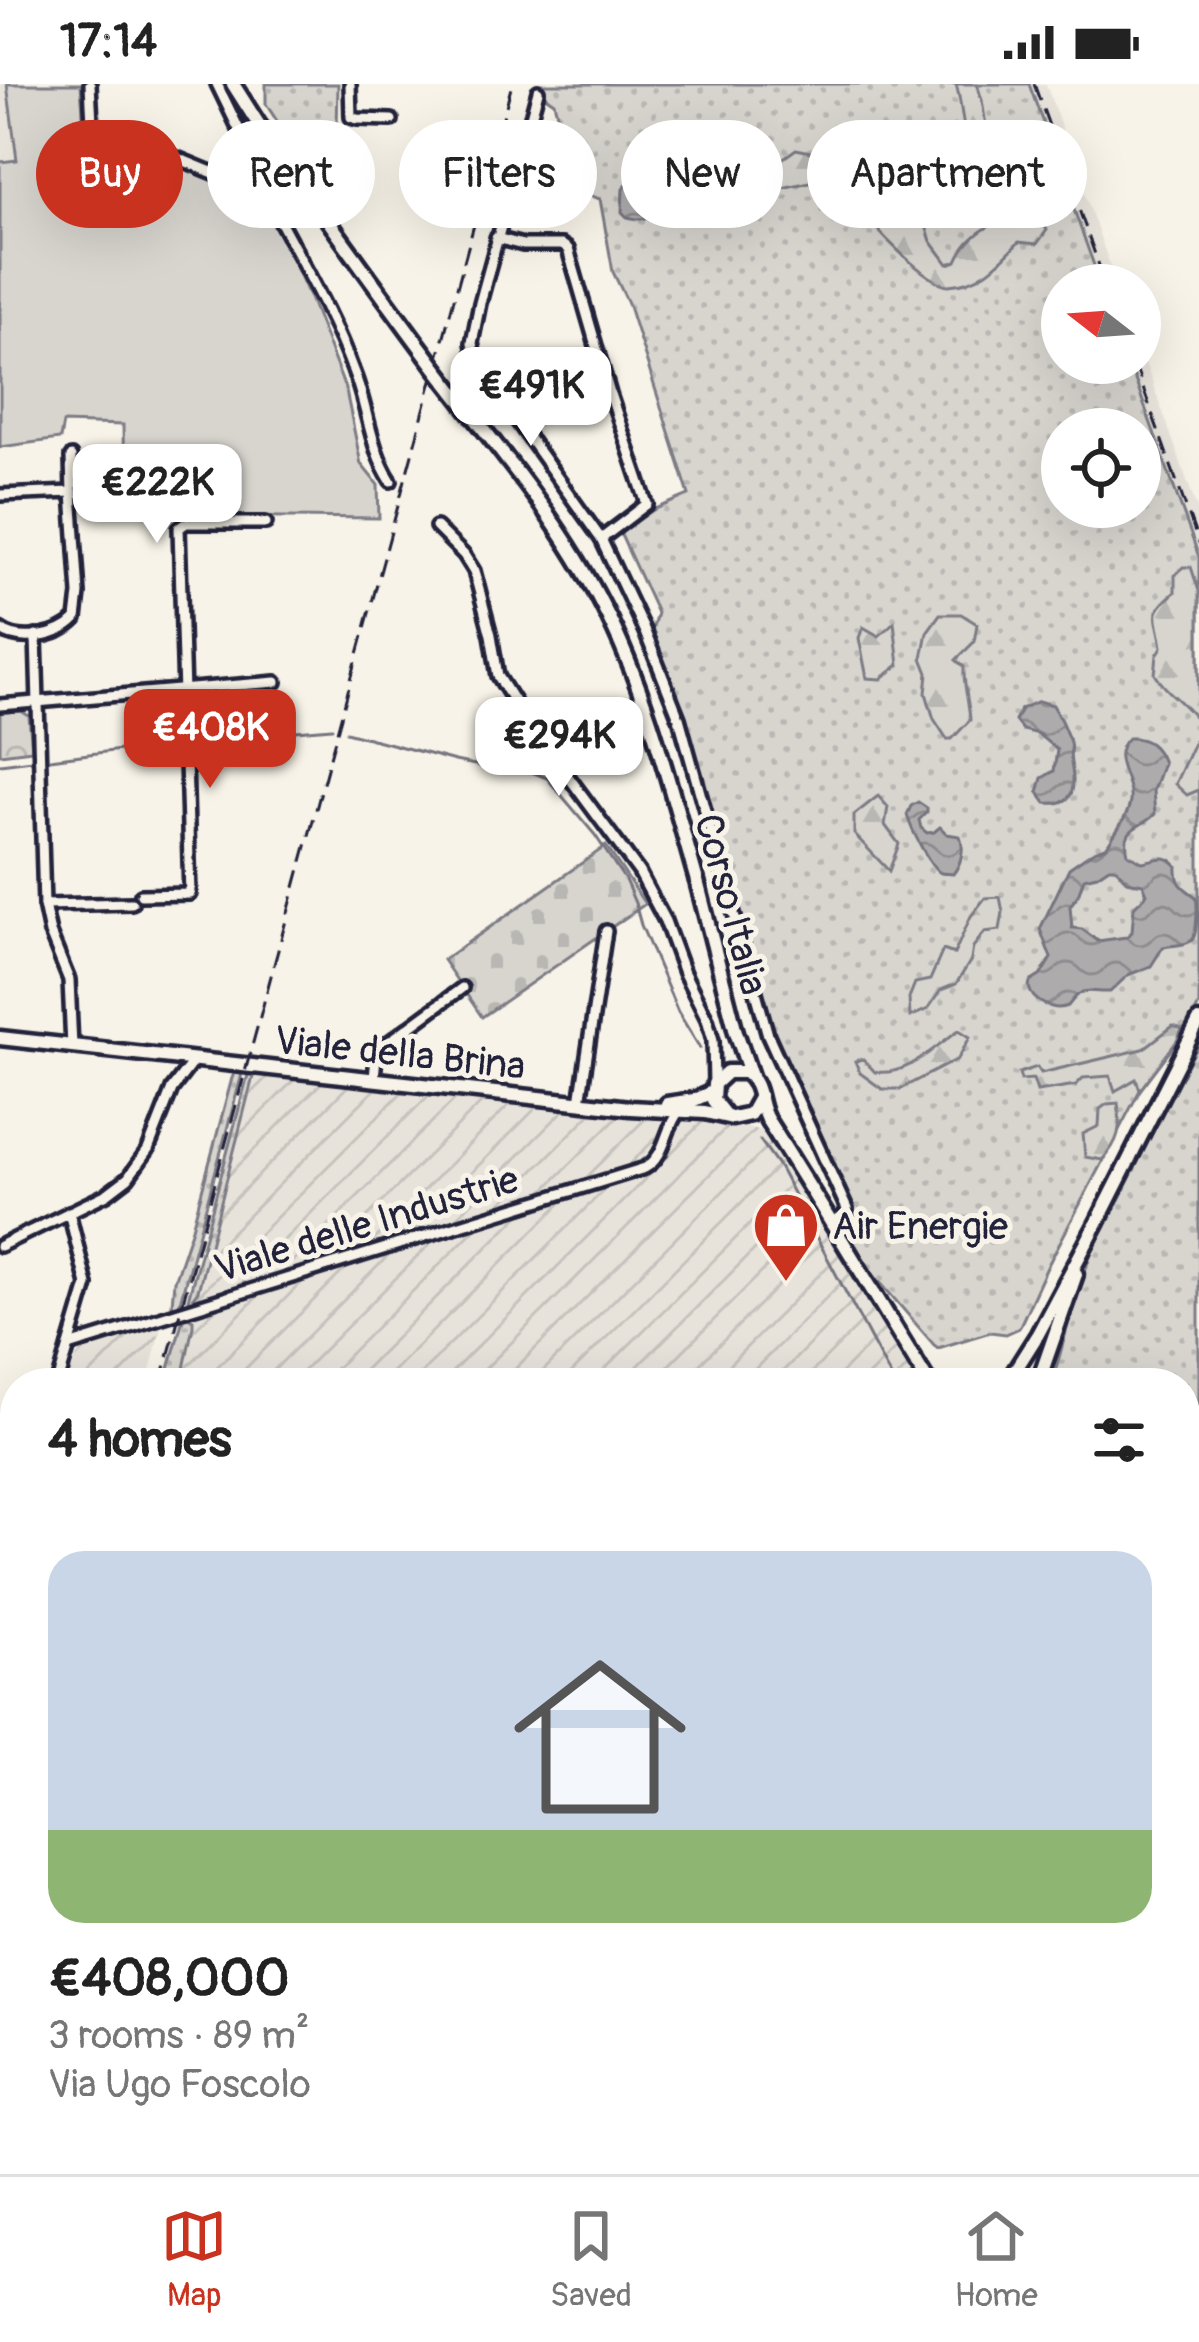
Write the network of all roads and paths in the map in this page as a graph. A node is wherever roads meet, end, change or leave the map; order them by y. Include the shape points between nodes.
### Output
1 (90, 84) edge
2 (217, 84) edge
3 (233, 84) edge
4 (350, 84) edge
5 (538, 91) dead end
6 (234, 120) edge
7 (392, 120) dead end
8 (207, 170) edge
9 (284, 228) edge
10 (496, 238) junction
11 (71, 457) dead end
12 (391, 481) dead end
13 (72, 492) junction
14 (0, 495) edge
15 (266, 523) dead end
16 (436, 527) dead end
17 (601, 539) junction
18 (0, 628) edge
19 (36, 636) junction
20 (276, 682) dead end
21 (184, 689) junction
22 (37, 702) junction
23 (0, 705) edge
24 (44, 905) junction
25 (606, 931) dead end
26 (462, 988) dead end
27 (1199, 1021) edge
28 (736, 1032) junction
29 (0, 1038) edge
30 (72, 1047) junction
31 (157, 1057) junction
32 (194, 1060) junction
33 (712, 1061) junction
34 (730, 1071) junction
35 (751, 1076) junction
36 (374, 1079) junction
37 (713, 1088) junction
38 (172, 1089) junction
39 (759, 1098) junction
40 (580, 1102) junction
41 (676, 1108) junction
42 (732, 1117) junction
43 (781, 1139) junction
44 (69, 1212) junction
45 (1097, 1223) junction
46 (831, 1225) junction
47 (0, 1246) edge
48 (69, 1346) junction
49 (62, 1368) edge
50 (921, 1368) edge
51 (1017, 1368) edge
52 (1045, 1368) edge

1 - 8 street via 92,123
2 - 6 street
3 - 28 main road, Corso Italia, bridge via 574,553 633,670
4 - 7 street via 351,116
5 - 10 street
9 - 12 street via 332,317
10 - 17 street via 472,343 477,365
10 - 17 street via 568,249 647,504
11 - 13 street
13 - 14 street
13 - 19 street via 76,619
15 - 21 street via 180,525
16 - 33 street via 474,571 498,676 648,887 707,1019
17 - 46 street via 679,718 768,1035 847,1209
18 - 19 street via 17,638
19 - 22 street
20 - 21 street
21 - 22 street
21 - 24 street via 190,894
22 - 23 street
22 - 24 street
24 - 30 street via 69,980
25 - 40 street
26 - 36 street via 382,1047
27 - 45 main road
28 - 34 main road
28 - 35 main road, Corso Italia
29 - 30 main road, Viale della Brina
30 - 31 main road, Viale della Brina
31 - 32 main road, Viale della Brina
31 - 38 street via 173,1073
32 - 36 main road, Viale della Brina
32 - 38 street
33 - 34 street
33 - 37 street
34 - 35 main road
34 - 37 main road
35 - 39 main road
36 - 40 main road, Viale della Brina
37 - 41 main road, Viale della Brina
37 - 42 main road via 715,1106
38 - 44 street via 139,1166
39 - 42 main road via 750,1114
39 - 43 main road
40 - 41 main road, Viale della Brina
41 - 42 main road, Viale della Brina
41 - 48 street, Viale delle Industrie via 662,1152 645,1168
42 - 43 main road, Viale della Brina
43 - 46 main road
44 - 47 street
44 - 48 street via 87,1285
45 - 51 main road
45 - 52 main road
46 - 50 main road
48 - 49 street

